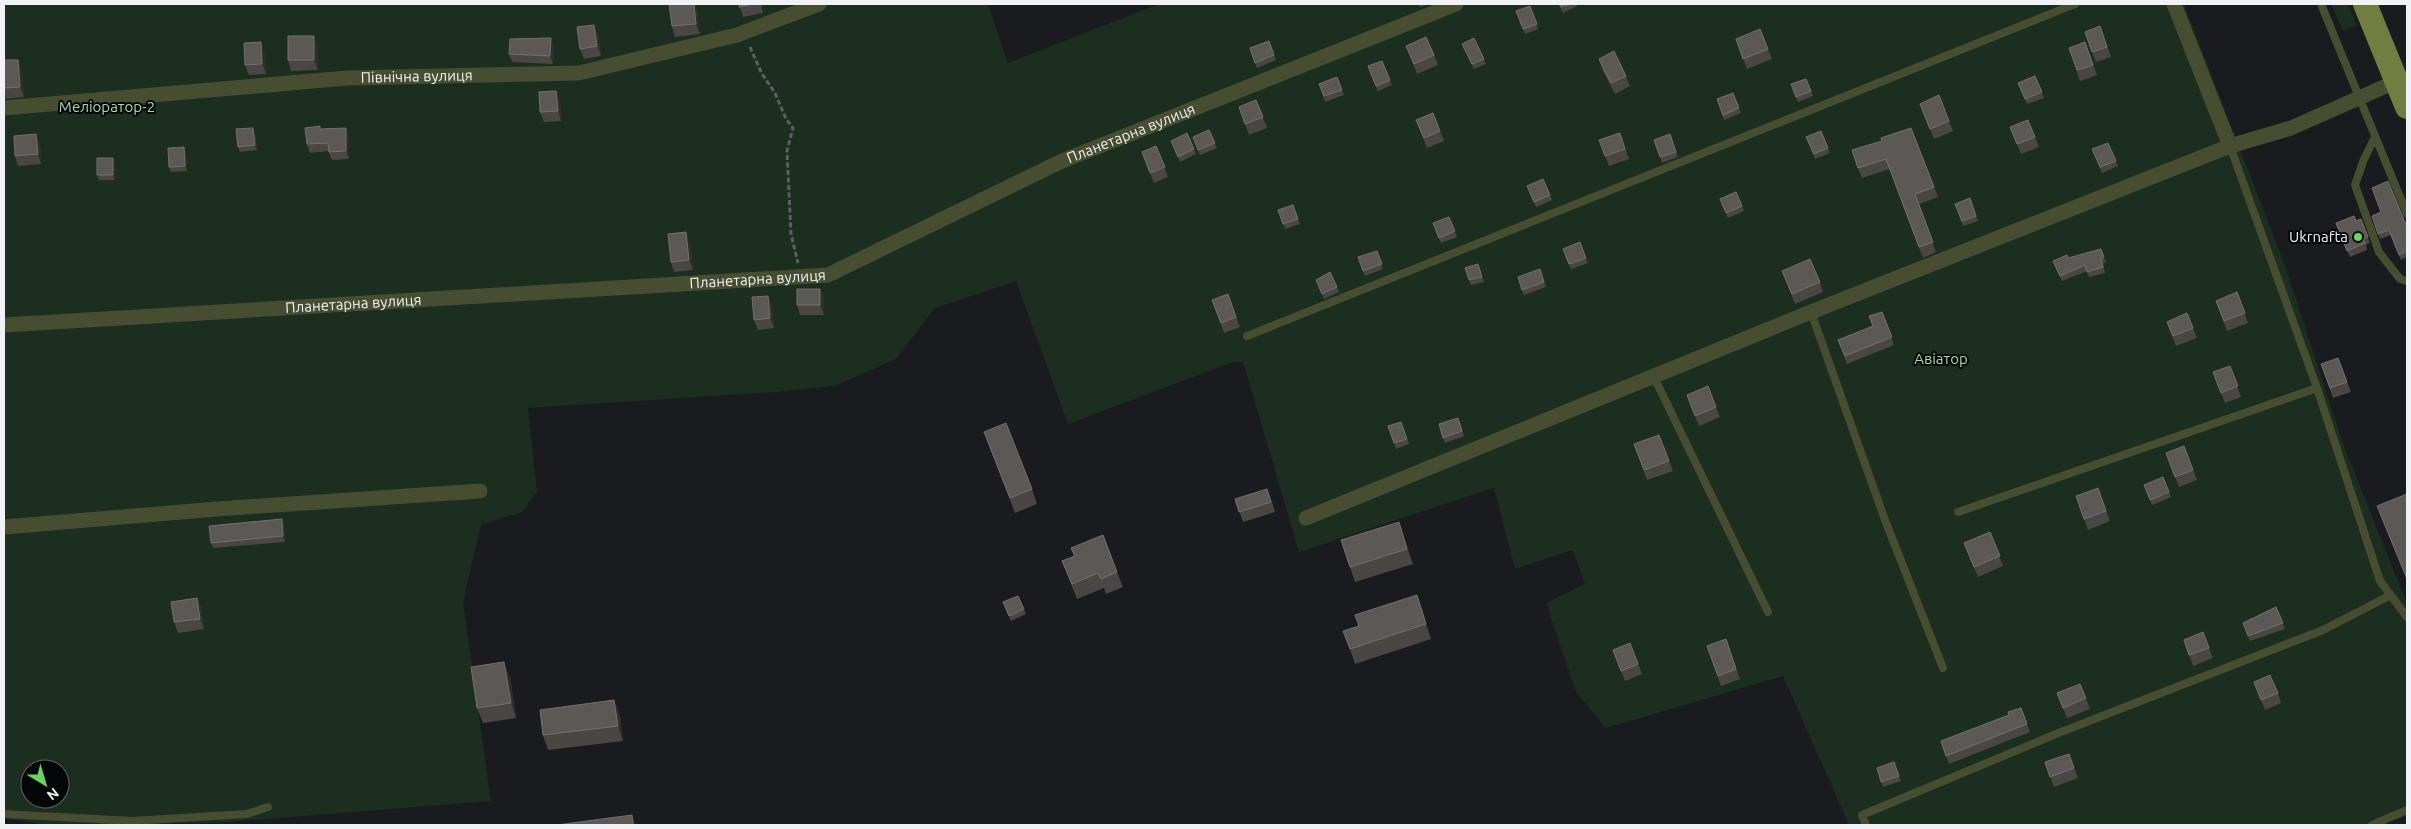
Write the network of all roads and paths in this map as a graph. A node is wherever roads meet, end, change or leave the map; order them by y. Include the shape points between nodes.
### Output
1 (819, 4) edge
2 (1456, 4) edge
3 (2075, 4) edge
4 (2174, 4) edge
5 (2321, 4) edge
6 (2365, 4) edge
7 (744, 32) junction
8 (2402, 79) edge
9 (2360, 96) junction
10 (4, 108) edge
11 (2407, 108) edge
12 (2375, 137) junction
13 (2230, 146) junction
14 (2407, 214) edge
15 (794, 277) junction
16 (2407, 282) edge
17 (1811, 312) junction
18 (4, 325) edge
19 (1247, 336) dead end
20 (1653, 376) junction
21 (2318, 388) junction
22 (480, 491) dead end
23 (1958, 512) dead end
24 (1306, 518) dead end
25 (4, 527) edge
26 (2389, 596) junction
27 (1768, 612) dead end
28 (2407, 617) edge
29 (1943, 668) dead end
30 (268, 806) dead end
31 (2407, 810) edge
32 (4, 814) edge
33 (1866, 825) edge
34 (2372, 825) edge

1 - 7 street, Північна вулиця
2 - 15 street, Планетарна вулиця via 1062,161 828,275
3 - 19 lane
4 - 13 street
5 - 9 lane
6 - 8 main road
7 - 10 street, Північна вулиця via 579,73 347,78
7 - 15 path via 762,74 776,93 793,128 786,151 791,234 799,268
8 - 9 street
8 - 11 main road
9 - 12 lane
9 - 13 street via 2291,128
12 - 14 lane
12 - 16 lane via 2355,185 2379,252 2400,279
13 - 17 street
13 - 21 lane
15 - 18 street, Планетарна вулиця
17 - 20 street
17 - 29 lane
20 - 24 street
20 - 27 lane
21 - 23 lane
21 - 26 lane via 2380,581
22 - 25 street
26 - 28 lane
26 - 33 lane via 2323,630 2061,732 1862,815
30 - 32 lane via 247,814 132,821
31 - 34 lane

